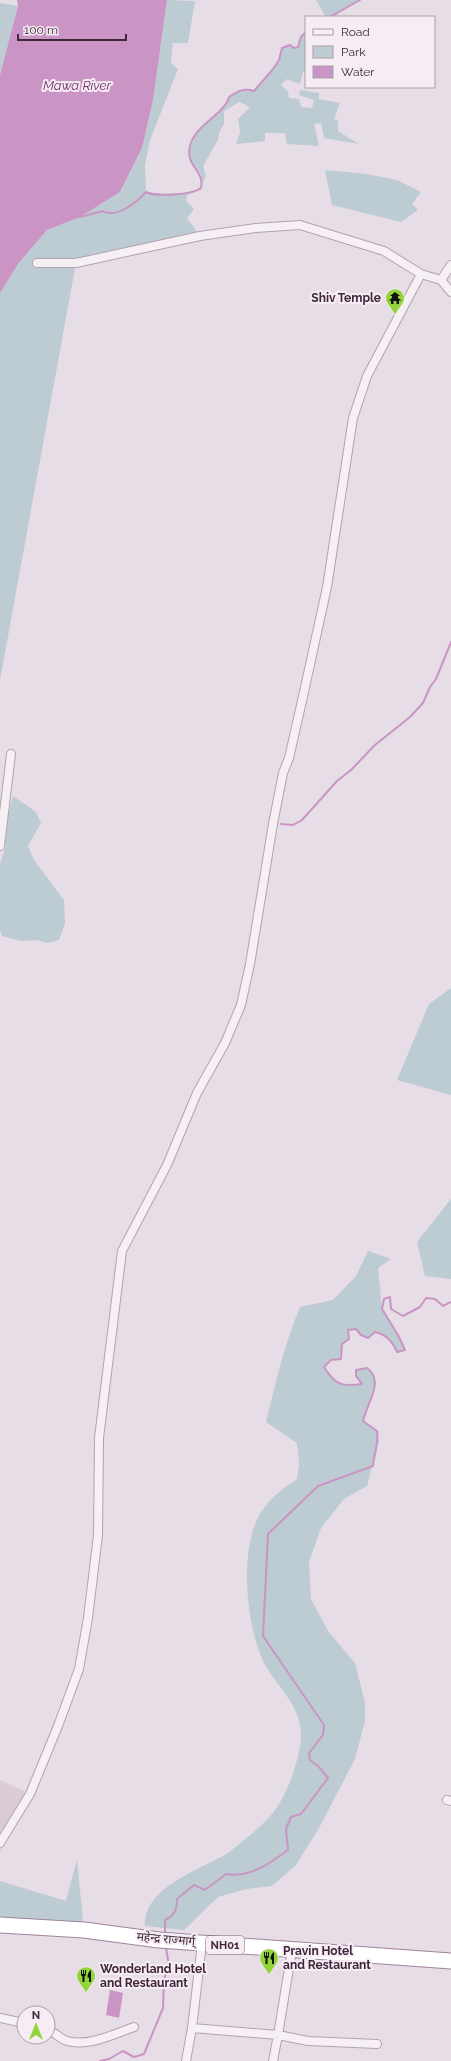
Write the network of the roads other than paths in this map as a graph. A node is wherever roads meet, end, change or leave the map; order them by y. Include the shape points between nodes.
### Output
1 (37, 263) dead end
2 (451, 265) edge
3 (421, 274) junction
4 (441, 280) junction
5 (451, 292) edge
6 (11, 754) dead end
7 (0, 846) edge
8 (0, 1843) edge
9 (0, 1925) edge
10 (202, 1943) junction
11 (292, 1950) junction
12 (451, 1961) edge
13 (0, 2018) edge
14 (16, 2021) edge
15 (134, 2027) dead end
16 (192, 2028) junction
17 (56, 2033) edge
18 (278, 2035) junction
19 (377, 2044) dead end
20 (186, 2061) edge
21 (273, 2061) edge

1 - 3 street via 76,263 200,236 300,225 384,251
2 - 4 street
3 - 4 street
3 - 8 street via 367,376 353,418 327,587 273,824 241,1005 225,1043 197,1093 167,1165 122,1251 99,1438 98,1535 79,1668 30,1794
4 - 5 street
6 - 7 street
9 - 10 highway, महेन्द्र राज्मार्ग् / NH01 via 84,1930
10 - 11 highway, महेन्द्र राज्मार्ग् / NH01
10 - 16 street
11 - 12 highway, महेन्द्र राज्मार्ग् / NH01
11 - 18 street
13 - 14 street
15 - 17 street via 92,2041 66,2040
16 - 18 street
16 - 20 street
18 - 19 street via 308,2042
18 - 21 street

